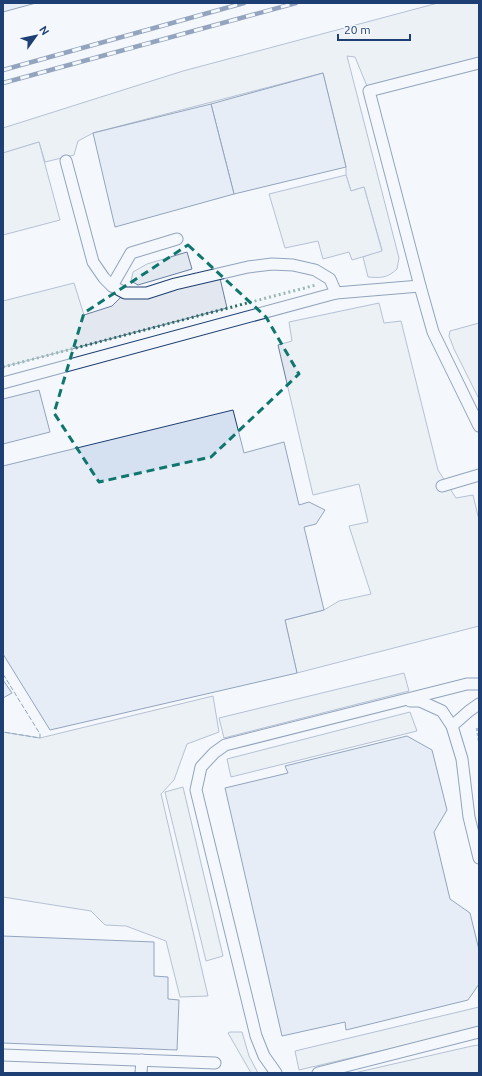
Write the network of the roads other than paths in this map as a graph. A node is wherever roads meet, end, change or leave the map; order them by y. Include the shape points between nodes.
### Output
1 (479, 63) edge
2 (66, 161) dead end
3 (177, 239) dead end
4 (112, 286) junction
5 (420, 286) junction
6 (336, 294) junction
7 (3, 383) edge
8 (479, 426) edge
9 (479, 474) edge
10 (442, 486) dead end
11 (479, 684) edge
12 (404, 700) junction
13 (479, 704) edge
14 (452, 726) junction
15 (479, 858) edge
16 (479, 1032) edge
17 (3, 1055) edge
18 (142, 1060) junction
19 (215, 1063) dead end
20 (141, 1073) edge
21 (276, 1073) edge
22 (318, 1073) edge

1 - 5 lane via 369,91
2 - 4 lane via 93,262
3 - 4 lane via 131,253
4 - 6 lane via 125,293 147,293 248,267 272,264 315,270 330,279
5 - 6 lane
5 - 8 lane via 433,332
6 - 7 lane
9 - 10 lane
11 - 12 lane via 467,684
12 - 14 lane via 420,701 442,711
12 - 21 lane via 225,745 202,767 196,790 256,1036 264,1056
13 - 14 lane
14 - 15 lane via 462,759 469,817
16 - 22 lane
17 - 18 lane
18 - 19 lane
18 - 20 lane

